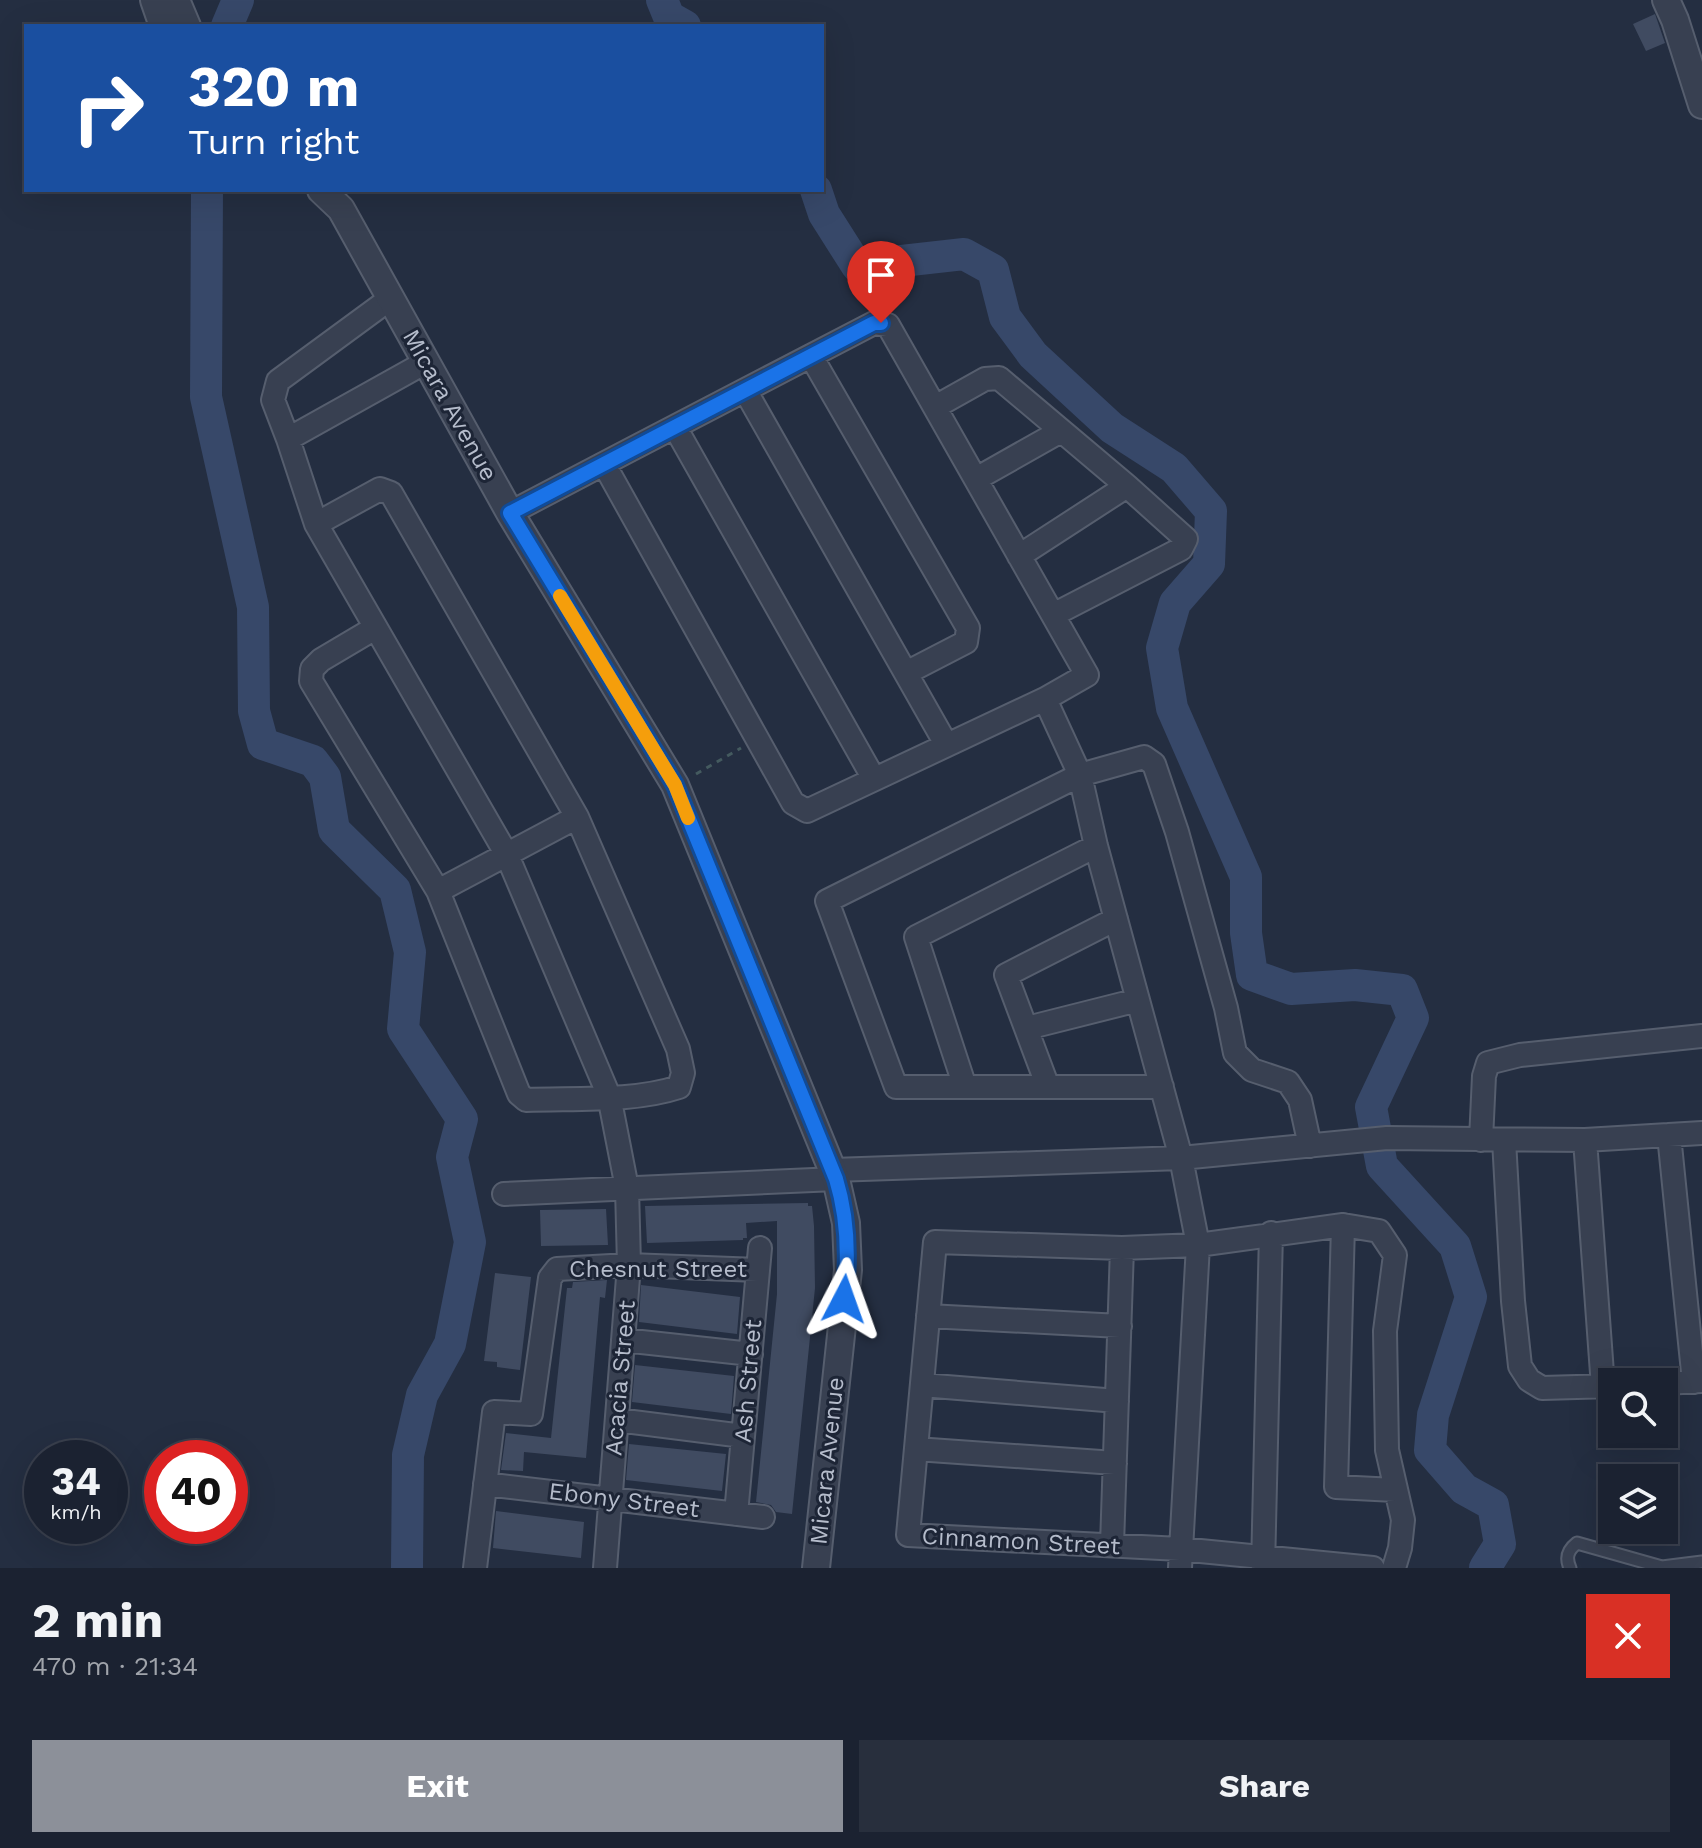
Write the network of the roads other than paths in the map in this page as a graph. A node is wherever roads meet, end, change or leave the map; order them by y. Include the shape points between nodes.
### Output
1 (154, 0) edge
2 (176, 0) edge
3 (1666, 0) edge
4 (162, 24) edge
5 (186, 24) edge
6 (1702, 105) edge
7 (323, 192) edge
8 (391, 298) junction
9 (811, 356) junction
10 (426, 362) junction
11 (745, 390) junction
12 (935, 407) junction
13 (675, 427) junction
14 (1061, 431) junction
15 (288, 439) junction
16 (604, 464) junction
17 (976, 479) junction
18 (1127, 486) junction
19 (510, 513) junction
20 (316, 524) junction
21 (1019, 556) junction
22 (1053, 615) junction
23 (375, 628) junction
24 (906, 673) junction
25 (1045, 699) junction
26 (946, 744) junction
27 (1080, 775) junction
28 (874, 779) junction
29 (577, 817) junction
30 (1096, 846) junction
31 (507, 855) junction
32 (438, 891) junction
33 (1116, 919) junction
34 (1138, 1000) junction
35 (1027, 1028) junction
36 (1702, 1036) edge
37 (965, 1087) junction
38 (1048, 1087) junction
39 (1162, 1087) junction
40 (609, 1096) junction
41 (1702, 1133) edge
42 (1669, 1135) junction
43 (1492, 1140) junction
44 (1585, 1140) junction
45 (1310, 1146) junction
46 (1181, 1158) junction
47 (834, 1174) junction
48 (627, 1188) junction
49 (504, 1194) dead end
50 (1343, 1225) junction
51 (1271, 1233) junction
52 (1198, 1245) junction
53 (1122, 1248) junction
54 (759, 1259) joint
55 (629, 1265) junction
56 (928, 1316) junction
57 (1120, 1326) junction
58 (623, 1340) junction
59 (751, 1354) junction
60 (1606, 1368) edge
61 (1698, 1381) edge
62 (1678, 1382) edge
63 (922, 1385) junction
64 (1598, 1387) edge
65 (1117, 1401) junction
66 (617, 1420) junction
67 (743, 1436) junction
68 (916, 1449) junction
69 (1115, 1463) junction
70 (485, 1484) junction
71 (1395, 1490) junction
72 (610, 1499) junction
73 (736, 1514) junction
74 (763, 1517) dead end
75 (1112, 1545) junction
76 (1180, 1558) edge
77 (1263, 1562) edge
78 (1702, 1562) edge
79 (479, 1567) edge
80 (605, 1568) edge
81 (816, 1568) edge
82 (1373, 1568) edge
83 (1394, 1568) edge
84 (1570, 1568) edge

1 - 4 street
2 - 5 street
3 - 6 street
7 - 8 street, Micara Avenue via 341,209
8 - 10 street, Micara Avenue
8 - 15 street, Acacia Street via 278,381 273,400
9 - 11 street
9 - 12 street via 874,323 888,325
9 - 24 street via 968,628 966,642
10 - 15 street
10 - 19 street, Micara Avenue
11 - 13 street
11 - 24 street
12 - 14 street via 985,379 999,378
12 - 17 street
13 - 16 street
13 - 28 street
14 - 17 street
14 - 18 street
15 - 20 street, Acacia Street
16 - 19 street
16 - 28 street via 793,803 807,811
17 - 21 street
18 - 21 street
18 - 22 street via 1186,539 1181,549
19 - 47 street, Micara Avenue via 675,785
20 - 23 street, Acacia Street
20 - 29 street via 380,489 391,493
21 - 22 street
22 - 25 street via 1087,675
23 - 31 street, Acacia Street
23 - 32 street via 321,660 312,669 311,681
24 - 26 street
25 - 26 street
25 - 27 street
26 - 28 street
27 - 30 street
27 - 37 street via 827,901 896,1087
27 - 45 street via 1144,757 1154,764 1235,1053 1252,1070 1288,1082 1300,1100
29 - 31 street
29 - 40 street via 678,1049 683,1073 679,1087 664,1092
30 - 33 street
30 - 37 street via 916,937
31 - 32 street
31 - 40 street, Acacia Street
32 - 40 street via 519,1094 526,1100
33 - 34 street
33 - 35 street via 1006,975
34 - 35 street
34 - 39 street
35 - 38 street
36 - 43 street via 1488,1063 1484,1076
37 - 38 street
38 - 39 street
39 - 46 street
40 - 48 street, Acacia Street
41 - 42 street
42 - 44 street
42 - 61 street
43 - 44 street
43 - 45 street via 1378,1139
43 - 64 street via 1520,1366 1542,1388
44 - 60 street
45 - 46 street
46 - 47 street
46 - 52 street
47 - 48 street
47 - 81 street, Micara Avenue via 846,1223 848,1270
48 - 49 street
48 - 55 street, Acacia Street
50 - 51 street
50 - 71 street via 1379,1231 1395,1255 1385,1331 1387,1450
50 - 71 street via 1336,1487
51 - 52 street
51 - 77 street
52 - 53 street
52 - 76 street
53 - 56 street via 935,1242
53 - 57 street
54 - 55 street, Chesnut Street
54 - 59 street, Ash Street
55 - 58 street, Acacia Street
55 - 70 street, Chesnut Street via 557,1269 550,1278 531,1414 494,1412
56 - 57 street
56 - 63 street
57 - 65 street
58 - 59 street
58 - 66 street, Acacia Street
59 - 67 street, Ash Street
61 - 62 street
63 - 65 street
63 - 68 street
65 - 69 street
66 - 67 street
66 - 72 street, Acacia Street
67 - 73 street, Ash Street
68 - 69 street
68 - 75 street, Cinnamon Street via 908,1535
69 - 75 street
70 - 72 street, Ebony Street
70 - 79 street
71 - 83 street via 1403,1520
72 - 73 street, Ebony Street
72 - 80 street, Acacia Street
73 - 74 street, Ebony Street
75 - 76 street, Cinnamon Street
76 - 77 street, Cinnamon Street
77 - 82 street, Cinnamon Street
78 - 84 lane via 1662,1567 1577,1543 1569,1549

